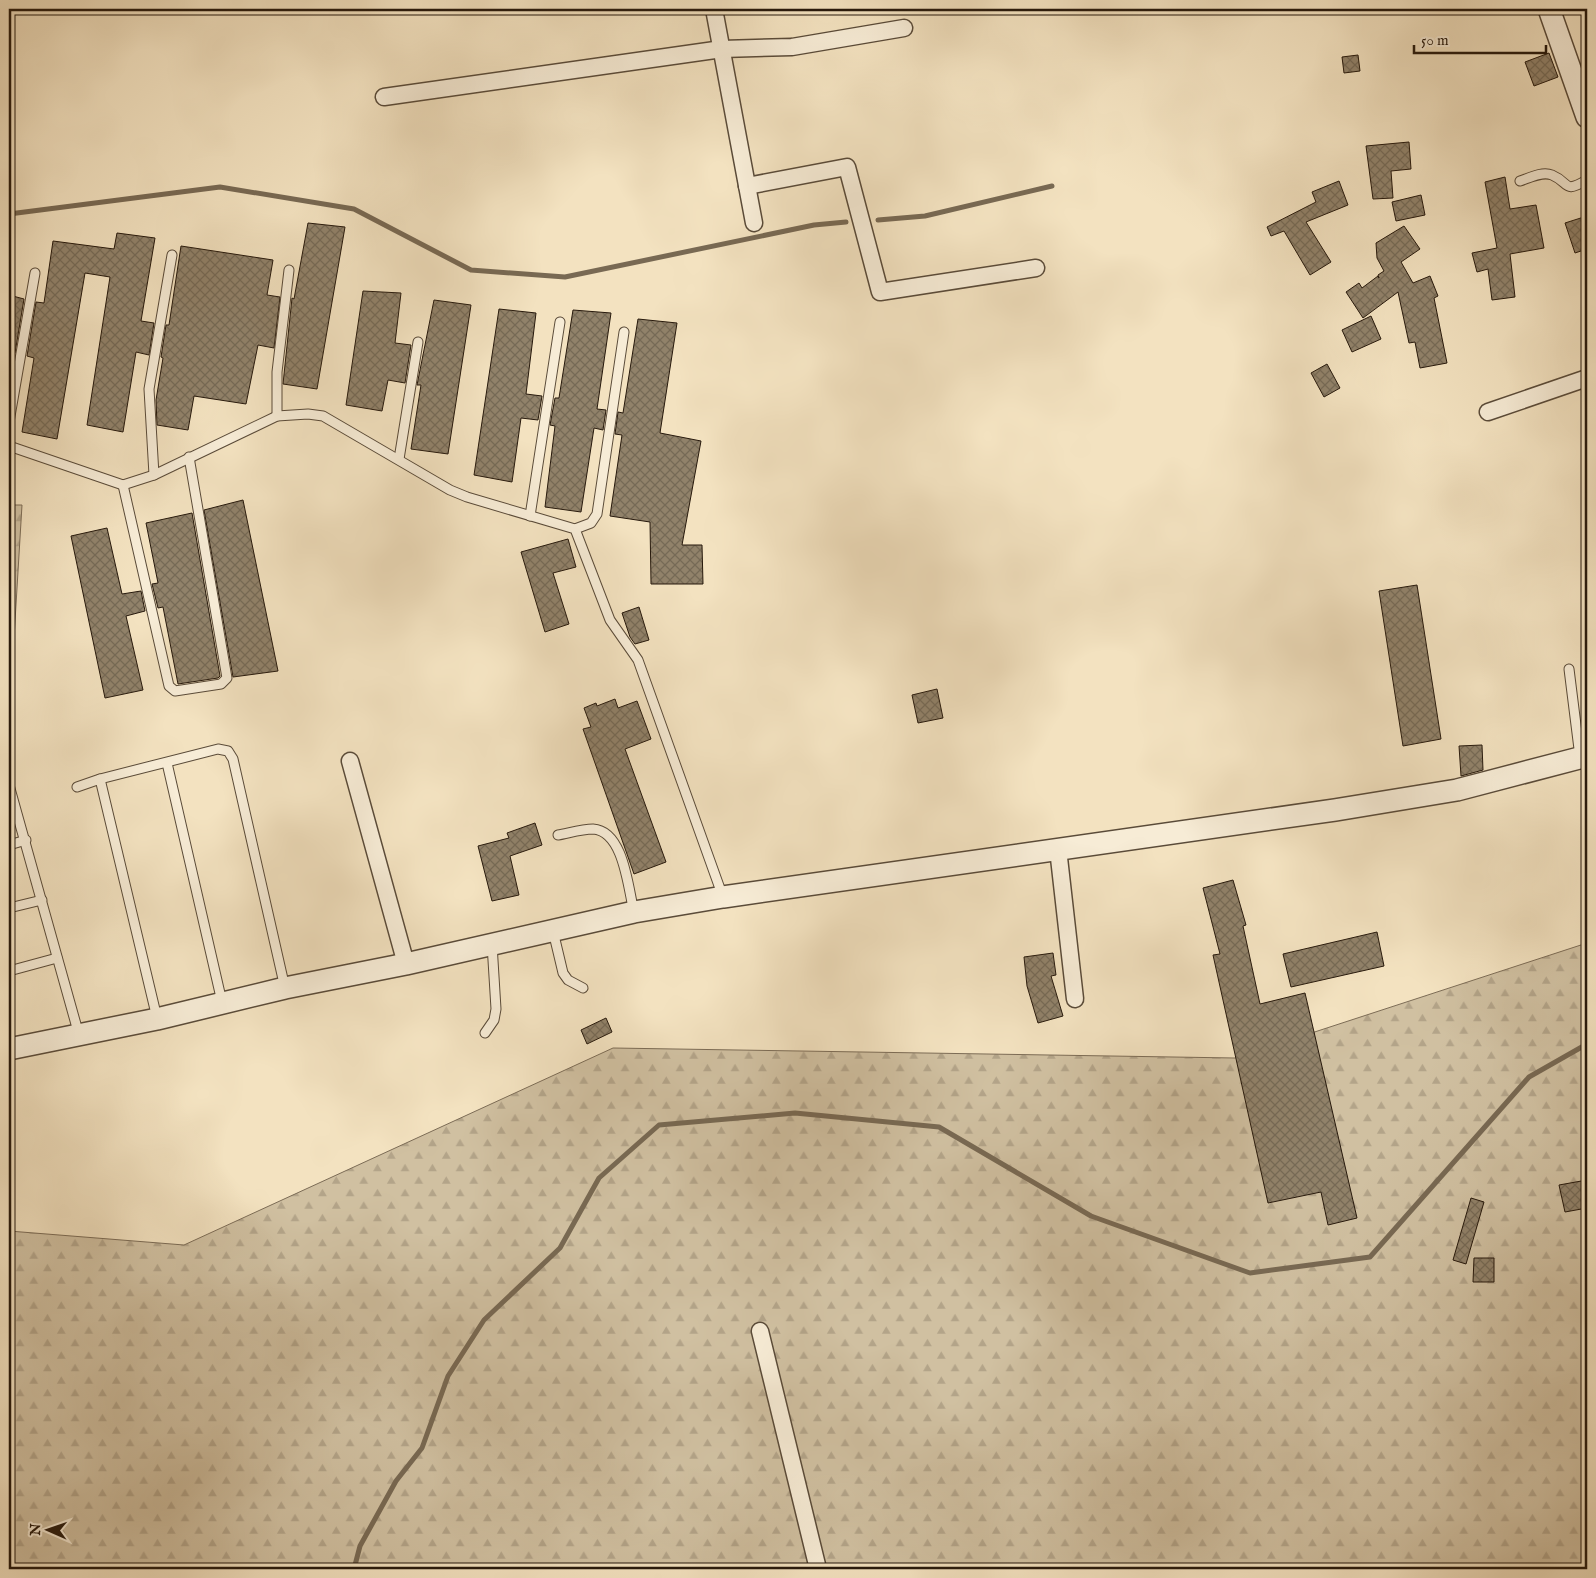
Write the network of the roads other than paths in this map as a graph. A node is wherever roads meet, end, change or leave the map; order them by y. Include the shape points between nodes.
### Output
1 (714, 9) edge
2 (1549, 9) edge
3 (904, 28) dead end
4 (722, 49) junction
5 (384, 97) dead end
6 (1587, 117) edge
7 (1587, 180) edge
8 (1520, 181) dead end
9 (747, 186) junction
10 (754, 223) dead end
11 (172, 255) dead end
12 (1036, 268) dead end
13 (290, 270) dead end
14 (35, 273) dead end
15 (560, 322) dead end
16 (624, 332) dead end
17 (418, 342) dead end
18 (1587, 378) edge
19 (1488, 412) dead end
20 (277, 416) junction
21 (9, 422) edge
22 (9, 446) edge
23 (189, 456) junction
24 (398, 459) junction
25 (154, 475) junction
26 (124, 485) junction
27 (530, 516) junction
28 (575, 529) junction
29 (1569, 669) dead end
30 (1584, 756) edge
31 (350, 761) dead end
32 (168, 763) junction
33 (100, 779) junction
34 (9, 785) edge
35 (77, 787) dead end
36 (558, 835) dead end
37 (26, 840) junction
38 (9, 845) edge
39 (1058, 849) junction
40 (724, 897) junction
41 (42, 900) junction
42 (9, 908) edge
43 (634, 912) junction
44 (553, 930) junction
45 (492, 944) junction
46 (57, 958) junction
47 (406, 964) junction
48 (9, 971) edge
49 (285, 988) junction
50 (583, 988) dead end
51 (1075, 999) dead end
52 (222, 1002) junction
53 (157, 1018) junction
54 (485, 1033) dead end
55 (79, 1035) junction
56 (9, 1049) edge
57 (760, 1331) dead end
58 (818, 1569) edge

1 - 4 street
2 - 6 street
3 - 4 street via 792,47
4 - 5 street
4 - 9 street
7 - 8 lane via 1574,187 1566,186 1552,175 1543,174
9 - 10 street
9 - 12 street via 847,167 880,292
11 - 25 lane via 149,389
13 - 20 lane via 276,372
14 - 21 lane
15 - 27 lane
16 - 28 lane via 597,514 591,523
17 - 24 lane
18 - 19 street
20 - 23 lane
20 - 24 lane via 323,416
22 - 26 lane
23 - 25 lane
23 - 26 lane via 227,678 221,684 175,691 169,686
24 - 27 lane via 467,498
25 - 26 lane
27 - 28 lane
28 - 40 lane via 610,620 638,660
29 - 30 lane
30 - 39 street via 1457,790
31 - 47 street
32 - 33 lane
32 - 49 lane via 218,749 228,751 233,759
32 - 52 lane
33 - 35 lane
33 - 53 lane
34 - 37 lane
36 - 43 lane via 593,829 608,835 618,848
37 - 38 lane
37 - 41 lane
39 - 40 street
39 - 51 street
40 - 43 street
41 - 42 lane
41 - 46 lane
43 - 44 street
44 - 45 street
44 - 50 lane via 563,973 568,980
45 - 47 street
45 - 54 lane via 496,1009 494,1020
46 - 48 lane
46 - 55 lane
47 - 49 street
49 - 52 street
52 - 53 street
53 - 55 street
55 - 56 street
57 - 58 street

